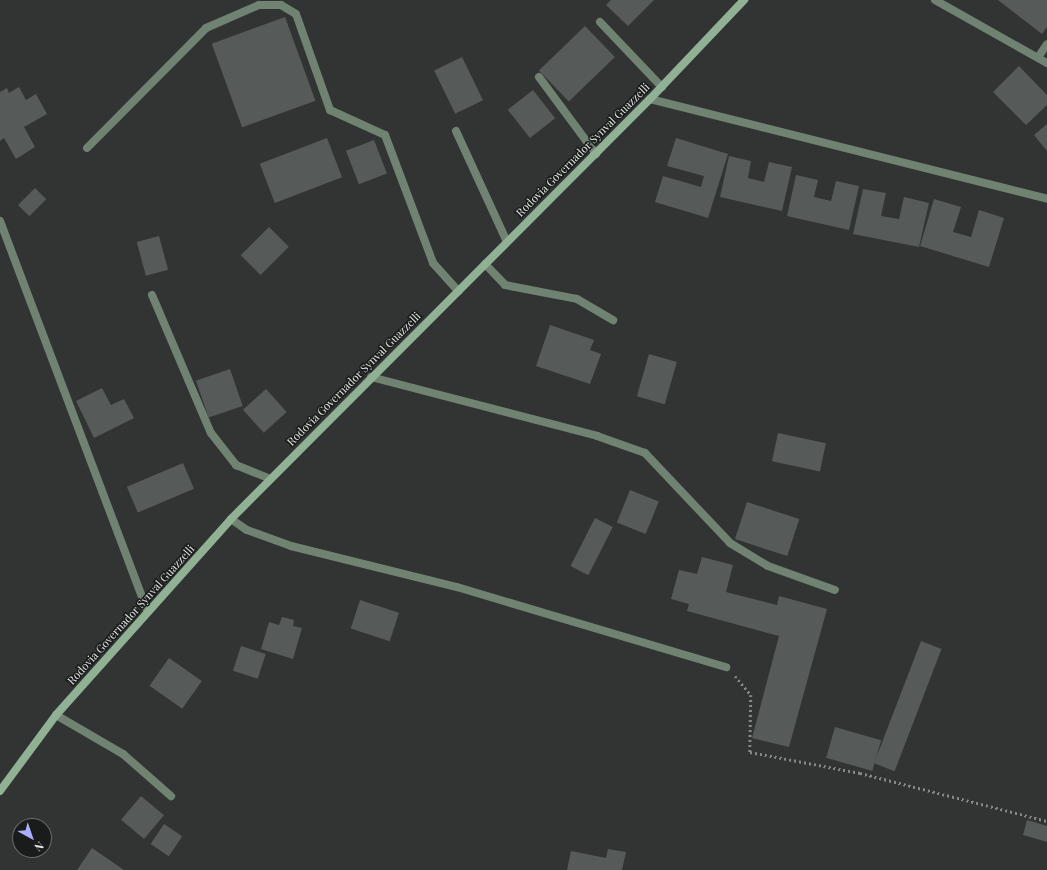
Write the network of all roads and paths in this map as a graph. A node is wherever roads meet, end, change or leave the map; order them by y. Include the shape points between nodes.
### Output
1 (744, 0) edge
2 (935, 0) edge
3 (600, 22) dead end
4 (1047, 44) edge
5 (1038, 56) junction
6 (1047, 63) edge
7 (539, 76) dead end
8 (662, 87) junction
9 (650, 99) junction
10 (456, 131) dead end
11 (87, 148) dead end
12 (596, 154) junction
13 (1047, 199) edge
14 (0, 221) edge
15 (507, 242) junction
16 (484, 264) junction
17 (458, 291) junction
18 (152, 295) dead end
19 (612, 320) dead end
20 (371, 377) junction
21 (270, 479) junction
22 (231, 519) junction
23 (835, 590) dead end
24 (148, 612) junction
25 (726, 667) joint
26 (56, 715) junction
27 (0, 792) edge
28 (171, 796) dead end
29 (1047, 821) edge

1 - 8 main road, Rodovia Governador Synval Guazzelli
2 - 5 lane
3 - 8 lane
4 - 5 lane
5 - 6 lane
7 - 12 lane
8 - 9 main road, Rodovia Governador Synval Guazzelli
9 - 12 main road, Rodovia Governador Synval Guazzelli
9 - 13 lane
10 - 15 lane
11 - 17 lane via 206,28 259,5 281,5 296,14 330,110 385,136 433,263
12 - 15 main road, Rodovia Governador Synval Guazzelli
14 - 24 lane
15 - 16 main road, Rodovia Governador Synval Guazzelli
16 - 17 main road, Rodovia Governador Synval Guazzelli
16 - 19 lane via 505,285 577,299
17 - 20 main road, Rodovia Governador Synval Guazzelli
18 - 21 lane via 211,433 236,465
20 - 21 main road, Rodovia Governador Synval Guazzelli
20 - 23 lane via 597,436 645,453 730,542 768,566
21 - 22 main road, Rodovia Governador Synval Guazzelli
22 - 24 main road, Rodovia Governador Synval Guazzelli
22 - 25 lane via 247,530 291,546 457,587
24 - 26 main road, Rodovia Governador Synval Guazzelli
25 - 29 path via 751,694 750,752 860,773
26 - 27 main road, Rodovia Governador Synval Guazzelli
26 - 28 lane via 123,754

